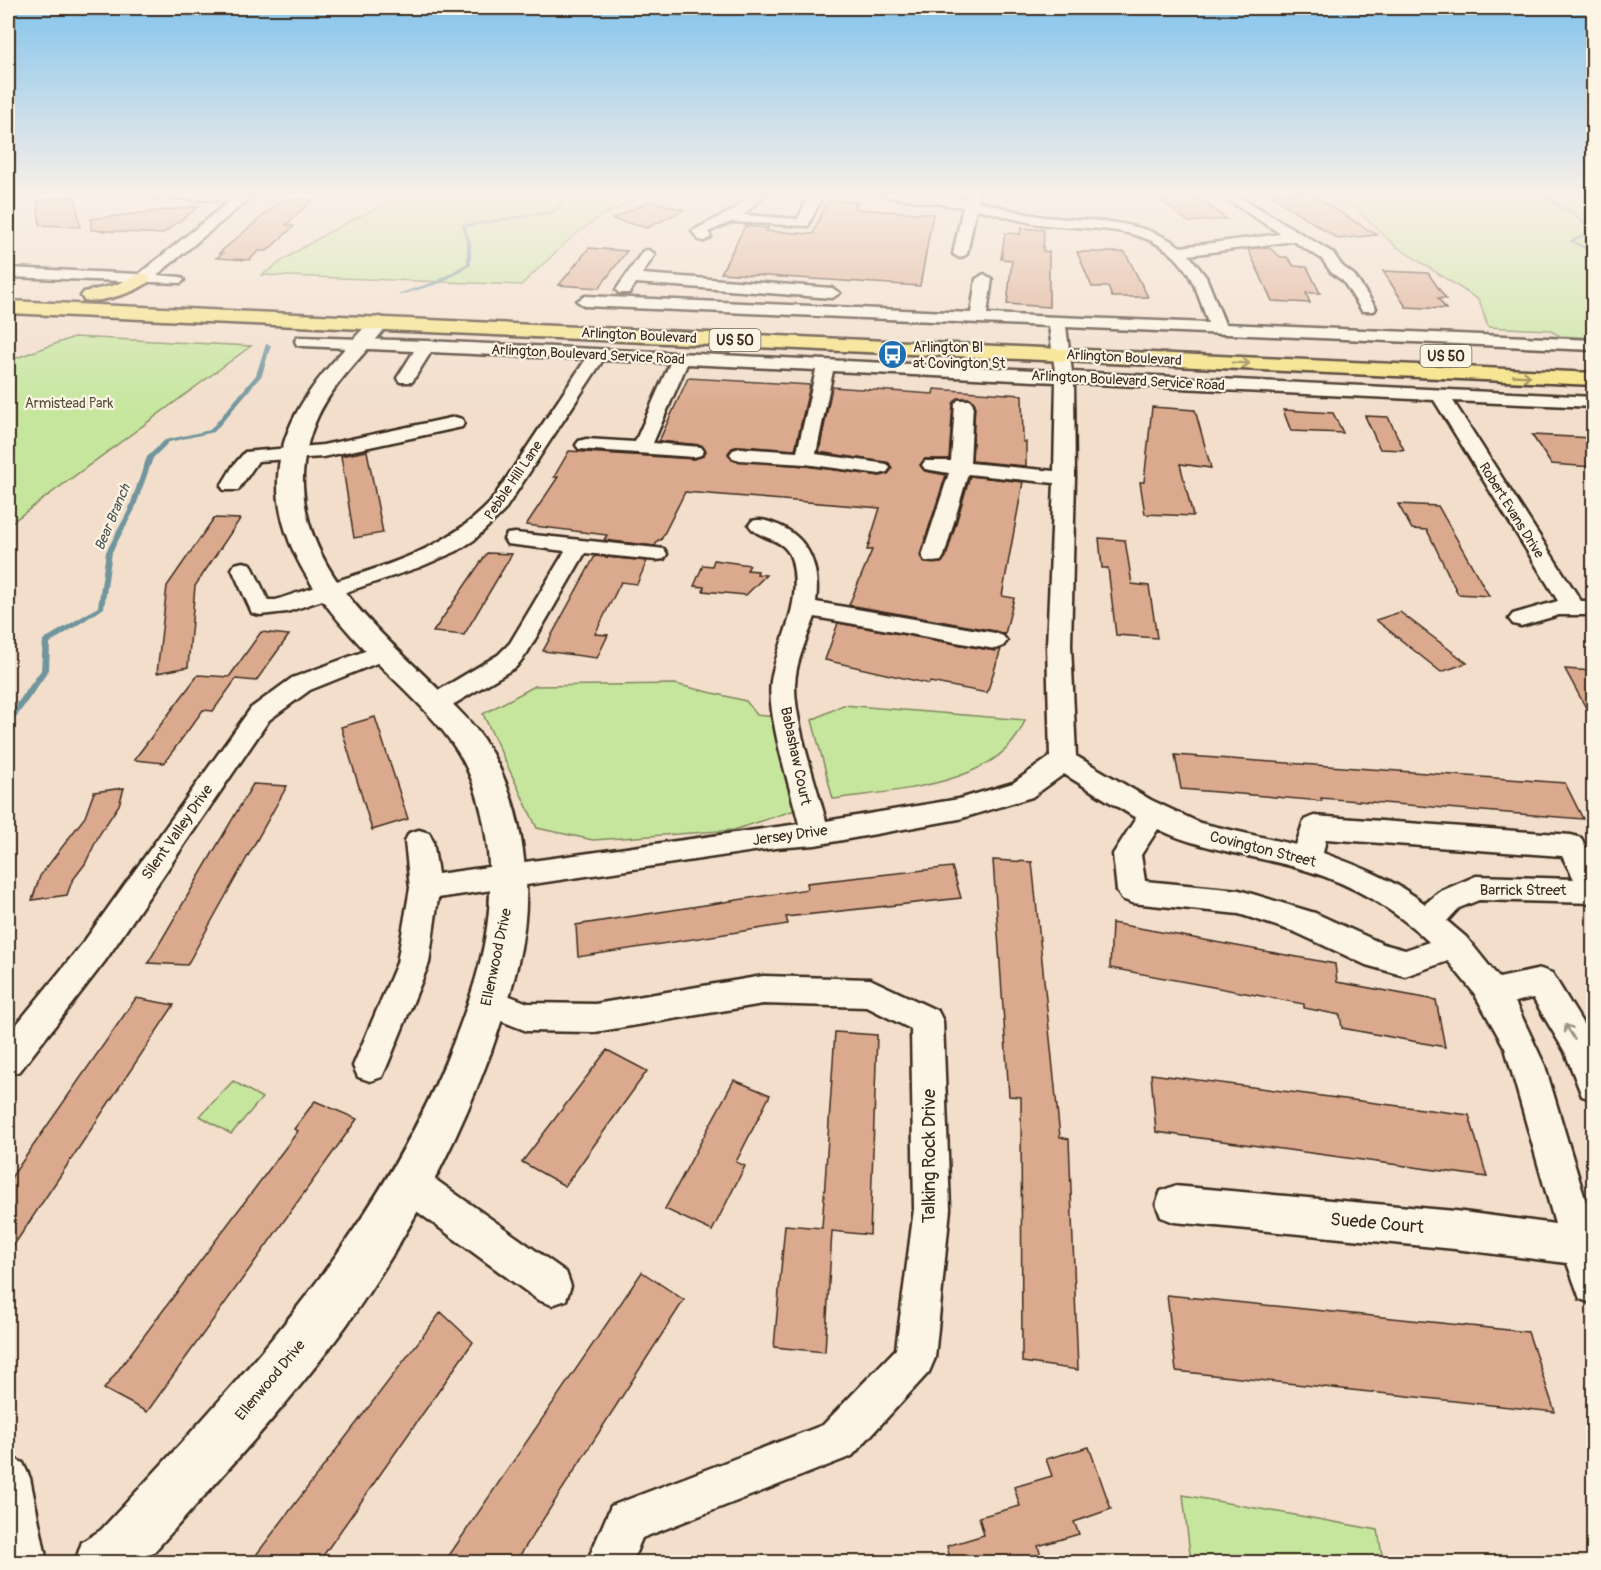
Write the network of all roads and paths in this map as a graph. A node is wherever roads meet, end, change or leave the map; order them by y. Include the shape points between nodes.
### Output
1 (158, 266) edge
2 (639, 266) edge
3 (1190, 266) edge
4 (1334, 266) edge
5 (8, 273) edge
6 (630, 278) junction
7 (142, 279) junction
8 (984, 279) dead end
9 (176, 280) dead end
10 (8, 293) edge
11 (843, 293) dead end
12 (91, 296) junction
13 (585, 301) dead end
14 (617, 302) junction
15 (8, 307) edge
16 (976, 307) junction
17 (1368, 308) dead end
18 (1218, 328) junction
19 (370, 334) junction
20 (1059, 339) junction
21 (303, 341) dead end
22 (1593, 345) edge
23 (426, 346) junction
24 (598, 354) junction
25 (681, 359) junction
26 (1593, 363) edge
27 (826, 366) junction
28 (1064, 377) junction
29 (406, 378) dead end
30 (1593, 379) edge
31 (1440, 395) junction
32 (1593, 402) edge
33 (964, 404) dead end
34 (454, 423) dead end
35 (586, 445) dead end
36 (642, 447) junction
37 (694, 451) dead end
38 (295, 452) junction
39 (740, 454) dead end
40 (805, 458) junction
41 (932, 465) dead end
42 (880, 468) dead end
43 (960, 468) junction
44 (1065, 478) junction
45 (231, 486) dead end
46 (759, 525) dead end
47 (515, 539) dead end
48 (578, 546) junction
49 (656, 554) dead end
50 (933, 556) dead end
51 (243, 569) dead end
52 (327, 590) junction
53 (1583, 608) edge
54 (804, 609) junction
55 (1521, 619) dead end
56 (995, 641) dead end
57 (384, 652) junction
58 (435, 704) junction
59 (1063, 761) junction
60 (1154, 813) junction
61 (814, 834) junction
62 (419, 841) dead end
63 (1308, 859) junction
64 (507, 875) junction
65 (425, 888) junction
66 (1593, 890) edge
67 (1427, 921) junction
68 (1455, 946) junction
69 (1493, 993) junction
70 (489, 1002) junction
71 (8, 1060) edge
72 (370, 1066) dead end
73 (1593, 1085) edge
74 (409, 1183) junction
75 (1174, 1204) dead end
76 (1584, 1240) edge
77 (1593, 1285) edge
78 (552, 1286) dead end
79 (8, 1478) edge
80 (117, 1558) edge
81 (25, 1563) edge
82 (609, 1563) edge

1 - 7 street
2 - 6 street
3 - 18 street via 1199,278
4 - 17 street via 1349,278
5 - 7 street
6 - 11 street
6 - 14 street
7 - 9 street
7 - 12 main road
8 - 16 street
10 - 12 main road, Arlington Boulevard / US 50
12 - 20 main road, Arlington Boulevard / US 50
13 - 14 street
14 - 16 street
15 - 19 main road, Arlington Boulevard / US 50
16 - 20 street
18 - 20 street
18 - 22 street
19 - 20 main road, Arlington Boulevard / US 50
19 - 21 street, Arlington Boulevard Service Road
19 - 23 street, Arlington Boulevard Service Road
19 - 38 street, Ellenwood Drive via 323,391 301,427
20 - 26 main road, Arlington Boulevard / US 50
20 - 28 street
20 -> 30 main road, Arlington Boulevard / US 50
23 - 24 street, Arlington Boulevard Service Road
23 - 29 street
24 - 25 street, Arlington Boulevard Service Road
24 - 52 street, Pebble Hill Lane via 482,524 457,543 420,561
25 - 27 street, Arlington Boulevard Service Road
25 - 36 street
27 - 28 street, Arlington Boulevard Service Road
27 - 40 street
28 - 31 street, Arlington Boulevard Service Road
28 - 44 street
31 - 32 street, Arlington Boulevard Service Road
31 - 53 street, Robert Evans Drive
33 - 43 street
34 - 38 street via 323,451
35 - 36 street
36 - 37 street
38 - 45 street via 252,456
38 - 52 street, Ellenwood Drive via 288,482 294,524
39 - 40 street
40 - 42 street
41 - 43 street
43 - 44 street
43 - 50 street
44 - 59 street via 1059,645
46 - 54 street, Babashaw Court via 793,543 803,560
47 - 48 street
48 - 49 street
48 - 58 street via 519,648 507,661
51 - 52 street, Pebble Hill Lane via 261,608 279,607
52 - 57 street, Ellenwood Drive
53 - 55 street via 1548,610
54 - 56 street
54 - 61 street, Babashaw Court via 783,683 785,712
57 - 58 street, Ellenwood Drive
57 - 71 street, Silent Valley Drive via 301,684 260,714 94,952
58 - 64 street, Ellenwood Drive via 471,746 483,768 493,796
59 - 60 street, Covington Street
59 - 61 street, Jersey Drive via 1007,796 959,809
60 - 63 street, Covington Street via 1228,843
60 - 68 street via 1127,854 1132,891 1239,902 1304,922 1377,956 1405,963
61 - 64 street, Jersey Drive
62 - 65 street
63 - 66 street via 1314,827 1570,846
63 - 67 street, Covington Street via 1376,887
64 - 65 street, Jersey Drive
64 - 70 street, Ellenwood Drive via 506,920
65 - 72 street via 413,963
66 - 67 street, Barrick Street via 1476,888 1449,900
67 - 68 street, Covington Street
68 - 69 street, Covington Street
73 -> 69 street via 1579,1046 1541,983
69 - 76 street, Covington Street via 1522,1048
70 - 74 street, Ellenwood Drive via 464,1072
70 - 82 street, Talking Rock Drive via 527,1017 594,1018 763,990 870,993 927,1021 932,1209 915,1358 837,1441 627,1522
74 - 78 street
74 - 80 street, Ellenwood Drive via 329,1308 266,1387
75 - 76 street, Suede Court
76 - 77 street, Covington Street
79 - 81 street

